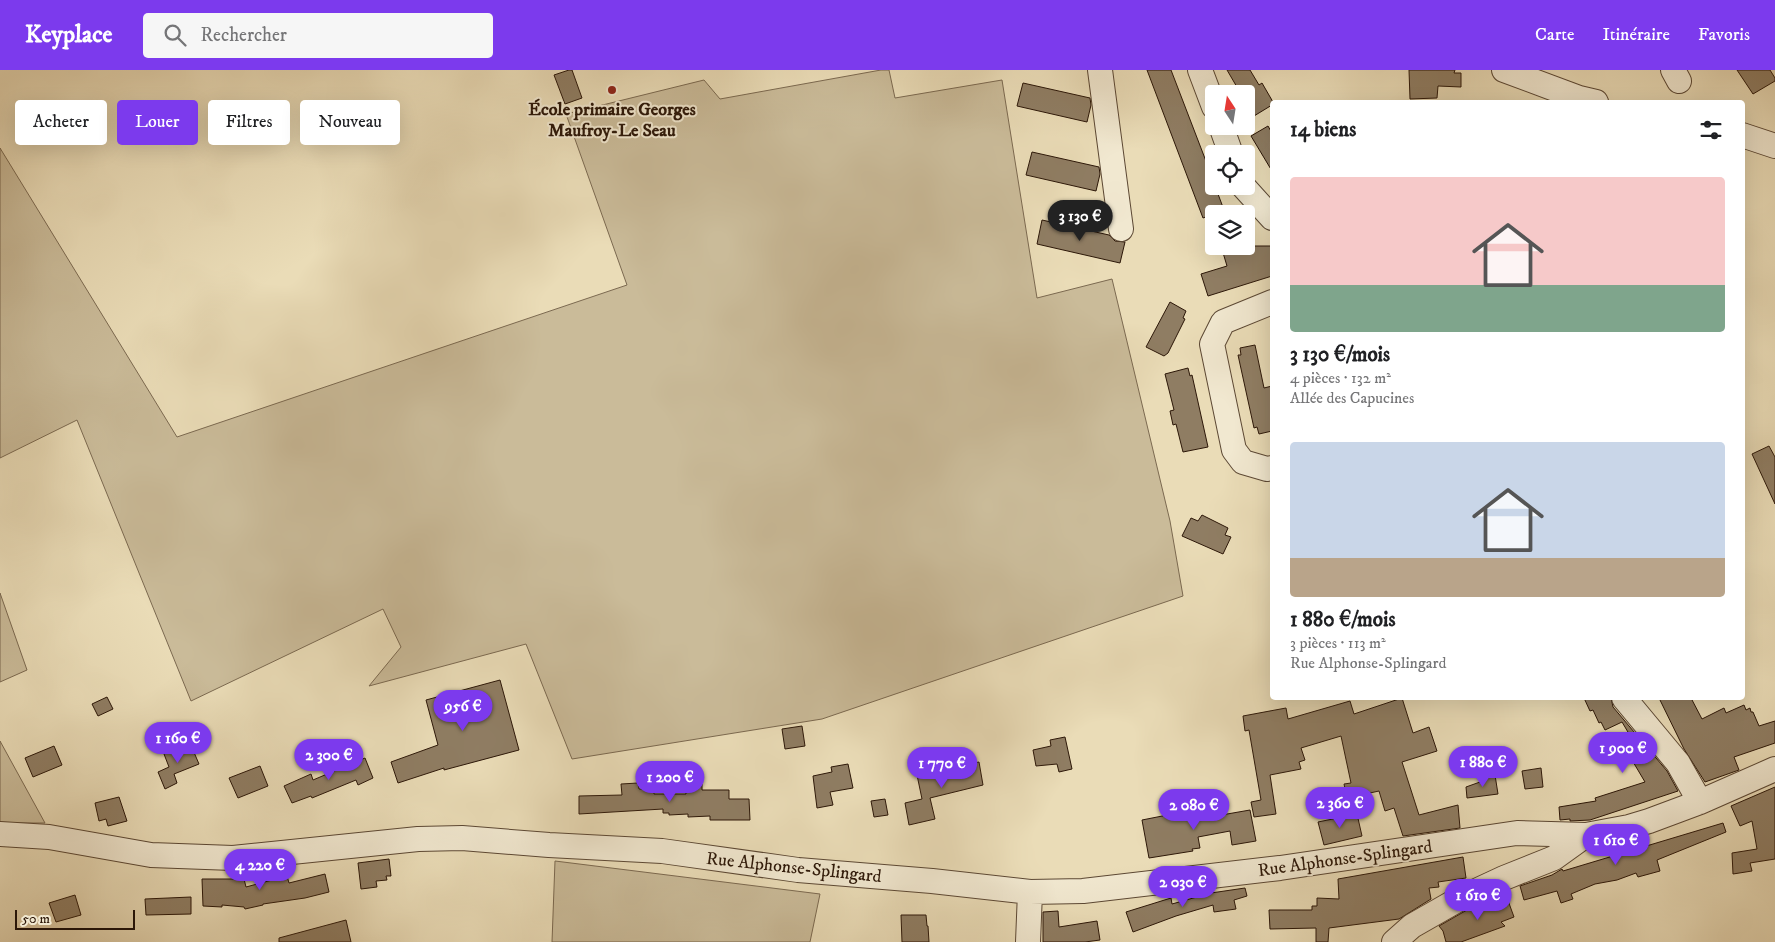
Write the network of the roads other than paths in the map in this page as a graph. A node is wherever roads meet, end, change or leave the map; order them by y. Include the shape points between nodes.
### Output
1 (1100, 70) edge
2 (1200, 70) edge
3 (1504, 70) edge
4 (1206, 85) edge
5 (1588, 100) edge
6 (1745, 135) edge
7 (1775, 146) edge
8 (1251, 195) edge
9 (1270, 216) edge
10 (1121, 230) dead end
11 (1270, 303) edge
12 (1270, 468) edge
13 (1626, 700) edge
14 (1775, 769) edge
15 (1700, 802) junction
16 (0, 834) edge
17 (1586, 835) junction
18 (1030, 892) junction
19 (1028, 942) edge
20 (1394, 942) edge

1 - 10 street
2 - 4 street
3 - 5 street
6 - 7 street
8 - 9 street
11 - 12 street via 1223,322 1212,344 1234,450 1243,462
13 - 15 street via 1678,763
14 - 15 street
15 - 17 street via 1629,827
16 - 18 street, Rue Alphonse-Splingard via 49,837 151,855 233,858 418,839 462,838 662,851 798,870
17 - 18 street, Rue Alphonse-Splingard via 1517,833 1181,880 1083,891
17 - 20 street via 1554,858 1461,898 1412,926
18 - 19 street

